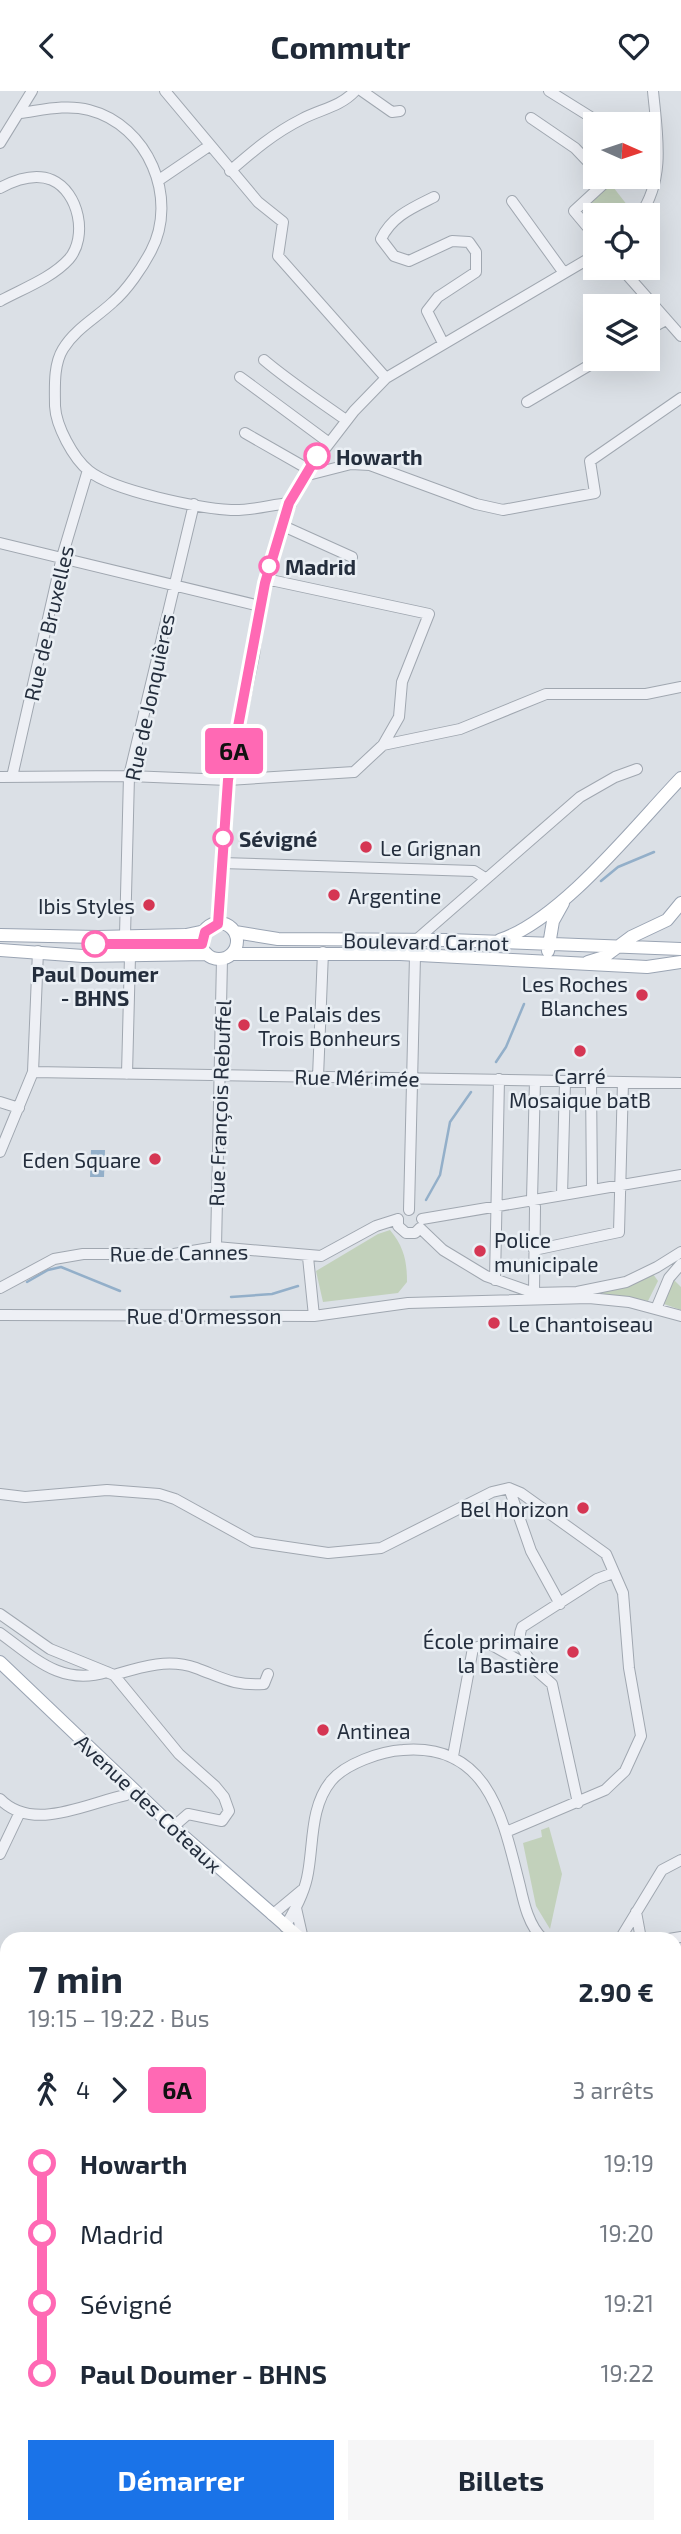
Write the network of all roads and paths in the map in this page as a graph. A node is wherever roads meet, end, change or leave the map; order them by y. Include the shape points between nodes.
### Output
1 (32, 91) edge
2 (165, 91) edge
3 (355, 91) edge
4 (362, 91) edge
5 (550, 91) edge
6 (653, 91) edge
7 (400, 111) dead end
8 (583, 112) edge
9 (20, 113) junction
10 (531, 118) dead end
11 (0, 143) edge
12 (209, 146) junction
13 (583, 156) edge
14 (230, 171) junction
15 (159, 180) junction
16 (0, 188) edge
17 (595, 189) edge
18 (434, 197) dead end
19 (512, 201) dead end
20 (647, 203) edge
21 (583, 222) edge
22 (583, 262) edge
23 (564, 273) junction
24 (631, 280) edge
25 (0, 301) edge
26 (666, 320) junction
27 (660, 323) edge
28 (681, 336) edge
29 (443, 343) junction
30 (264, 360) dead end
31 (583, 369) edge
32 (240, 377) dead end
33 (386, 378) junction
34 (681, 398) edge
35 (527, 402) dead end
36 (346, 420) junction
37 (245, 433) dead end
38 (328, 442) junction
39 (88, 470) junction
40 (306, 473) junction
41 (289, 503) junction
42 (194, 504) junction
43 (281, 525) junction
44 (0, 543) edge
45 (62, 557) junction
46 (352, 557) dead end
47 (266, 579) junction
48 (174, 584) junction
49 (260, 606) junction
50 (681, 687) edge
51 (383, 745) junction
52 (637, 769) dead end
53 (129, 776) junction
54 (6, 777) edge
55 (681, 778) edge
56 (228, 780) junction
57 (221, 863) junction
58 (485, 878) junction
59 (567, 897) junction
60 (681, 904) edge
61 (681, 914) edge
62 (667, 920) junction
63 (218, 924) junction
64 (205, 932) junction
65 (235, 932) junction
66 (0, 935) edge
67 (125, 935) junction
68 (415, 941) junction
69 (496, 941) junction
70 (548, 943) junction
71 (617, 948) junction
72 (681, 949) edge
73 (0, 950) edge
74 (38, 951) junction
75 (323, 952) junction
76 (207, 954) junction
77 (130, 956) junction
78 (227, 956) junction
79 (415, 956) junction
80 (548, 962) junction
81 (586, 962) junction
82 (681, 962) edge
83 (33, 1072) junction
84 (127, 1074) junction
85 (219, 1075) junction
86 (318, 1077) junction
87 (413, 1079) junction
88 (499, 1079) junction
89 (535, 1081) junction
90 (565, 1081) junction
91 (592, 1082) junction
92 (623, 1082) junction
93 (681, 1083) edge
94 (0, 1102) edge
95 (19, 1108) junction
96 (0, 1152) edge
97 (681, 1175) edge
98 (622, 1185) junction
99 (592, 1190) junction
100 (562, 1195) junction
101 (532, 1199) junction
102 (496, 1206) junction
103 (409, 1210) junction
104 (398, 1219) junction
105 (421, 1224) junction
106 (216, 1247) junction
107 (534, 1250) junction
108 (681, 1252) edge
109 (308, 1257) junction
110 (664, 1263) junction
111 (679, 1270) edge
112 (495, 1280) junction
113 (507, 1285) junction
114 (0, 1288) edge
115 (534, 1293) junction
116 (504, 1301) junction
117 (656, 1309) junction
118 (0, 1315) edge
119 (314, 1316) junction
120 (681, 1316) edge
121 (509, 1488) junction
122 (0, 1494) edge
123 (613, 1573) junction
124 (561, 1604) junction
125 (0, 1614) edge
126 (0, 1633) edge
127 (0, 1662) edge
128 (536, 1670) junction
129 (111, 1674) junction
130 (268, 1674) dead end
131 (453, 1756) junction
132 (134, 1790) junction
133 (0, 1798) edge
134 (578, 1803) junction
135 (20, 1812) junction
136 (173, 1827) junction
137 (506, 1832) junction
138 (0, 1854) edge
139 (681, 1860) edge
140 (304, 1888) junction
141 (296, 1907) junction
142 (636, 1912) junction
143 (272, 1915) junction
144 (285, 1927) junction
145 (292, 1932) edge
146 (301, 1932) edge
147 (538, 1932) edge
148 (624, 1932) edge
149 (640, 1932) edge

1 - 9 street
2 - 12 street
3 - 14 street via 339,105 268,137
4 - 7 street via 392,112
5 - 8 street
6 - 20 street via 659,167
9 - 11 street
9 - 15 street via 90,110 144,146
10 - 13 street
12 - 14 street
12 - 15 street
14 - 33 street via 283,222 278,256
15 - 39 street via 161,214 152,250 115,300 61,351 56,418
16 - 25 street via 15,180 51,180 75,205 79,226 77,245 69,259
17 - 21 street via 574,211
18 - 29 street via 400,214 381,239 394,256 409,261 452,241 469,242 476,251 477,272 438,297 427,311
19 - 23 street
22 - 23 street
23 - 29 street
24 - 26 street
26 - 27 street
26 - 28 street
29 - 33 street
30 - 36 street
31 - 35 street
32 - 38 street
33 - 36 street
34 - 40 street via 590,461 595,493 503,510 370,465
36 - 38 street
37 - 40 street
38 - 40 street
39 - 42 street via 116,484
39 - 45 street, Rue de Bruxelles
40 - 41 street
41 - 42 street via 233,510
41 - 43 street
42 - 48 street, Rue de Jonquières
43 - 46 street
43 - 47 street
44 - 45 street
45 - 48 street
45 - 54 street, Rue de Bruxelles
47 - 49 street
47 - 51 street via 429,614 402,682 399,717
48 - 49 street
48 - 53 street, Rue de Jonquières
49 - 56 street
50 - 51 street via 646,694 546,694 460,729
51 - 56 street via 354,772
52 - 58 street via 580,797
53 - 54 street
53 - 56 street
53 - 67 street, Rue de Jonquières
55 - 59 main road
56 - 57 street
57 - 58 street via 474,871
57 - 63 street
58 - 68 street
59 - 69 main road via 522,930
59 - 70 main road via 555,916
60 - 62 main road
61 - 62 street
62 - 71 main road
63 - 64 main road
63 - 65 main road
64 - 67 main road
64 - 76 main road via 202,944
65 - 68 main road, Boulevard Carnot via 278,939
65 - 78 main road via 237,946
66 - 67 main road
68 - 69 main road, Boulevard Carnot
69 - 70 main road, Boulevard Carnot
70 - 71 main road, Boulevard Carnot
70 - 80 main road
71 - 72 main road, Boulevard Carnot
71 - 81 main road, Boulevard Carnot
73 - 74 main road
74 - 77 main road
74 - 83 street
75 - 78 main road, Boulevard Carnot
75 - 79 main road, Boulevard Carnot
75 - 86 street
76 - 77 main road
76 - 78 main road
77 - 84 street
78 - 85 street, Rue François Rebuffel
79 - 80 main road, Boulevard Carnot
79 - 87 street
80 - 81 main road, Boulevard Carnot
81 - 82 main road, Boulevard Carnot via 657,967
83 - 84 street, Rue Mérimée
83 - 95 street
84 - 85 street, Rue Mérimée
85 - 86 street, Rue Mérimée
85 - 106 street, Rue François Rebuffel
86 - 87 street, Rue Mérimée
87 - 88 street, Rue Mérimée
87 - 103 street
88 - 89 street, Rue Mérimée
88 - 102 street
89 - 90 street, Rue Mérimée
89 - 101 street
90 - 91 street, Rue Mérimée
90 - 100 street
91 - 92 street, Rue Mérimée
91 - 99 street
92 - 93 street, Rue Mérimée
92 - 98 street
94 - 95 street
95 - 96 street
97 - 98 street
98 - 99 street
98 - 107 street via 619,1232
99 - 100 street
100 - 101 street
101 - 102 street
101 - 107 street via 536,1207
102 - 105 street
102 - 112 street
103 - 104 street
103 - 105 street via 418,1213
104 - 105 street via 406,1233 415,1233
104 - 109 street, Rue de Cannes via 376,1226 327,1255
105 - 112 street via 443,1250
106 - 109 street, Rue de Cannes
106 - 114 street, Rue de Cannes via 174,1254 83,1254 54,1259
107 - 115 street
108 - 110 street
109 - 119 street
110 - 111 street
110 - 115 street via 598,1289
111 - 117 street
112 - 113 street
113 - 115 street
113 - 116 street
116 - 117 street via 600,1298
116 - 119 street, Rue d'Ormesson via 408,1303
117 - 120 street
118 - 119 street, Rue d'Ormesson
121 - 122 street via 492,1492 382,1548 328,1553 253,1542 175,1499 159,1495 107,1490 25,1497
121 - 123 street via 606,1554
121 - 124 street via 531,1551
123 - 124 street
123 - 134 street via 623,1593 640,1736 634,1756 616,1781
124 - 128 street via 528,1622 520,1632 522,1646
125 - 129 street via 50,1649
126 - 129 street via 52,1670 79,1678
127 - 132 main road, Avenue des Coteaux
128 - 131 street via 490,1644 473,1648
128 - 134 street via 556,1692
129 - 130 street via 165,1663 194,1667 242,1685 264,1684
129 - 136 street via 179,1754 227,1801 229,1811 222,1821 188,1814
131 - 137 street via 479,1778
131 - 140 street via 424,1748 394,1751 361,1762 332,1779 318,1806
132 - 135 street via 53,1814
132 - 136 main road, Avenue des Coteaux
133 - 135 street
134 - 137 street
135 - 138 street
136 - 143 main road, Avenue des Coteaux
137 - 147 street via 524,1904
139 - 142 street via 662,1870
140 - 141 street
140 - 143 street
141 - 144 street
141 - 146 street
142 - 148 street
142 - 149 street
143 - 144 main road, Avenue des Coteaux
144 - 145 main road, Avenue des Coteaux

